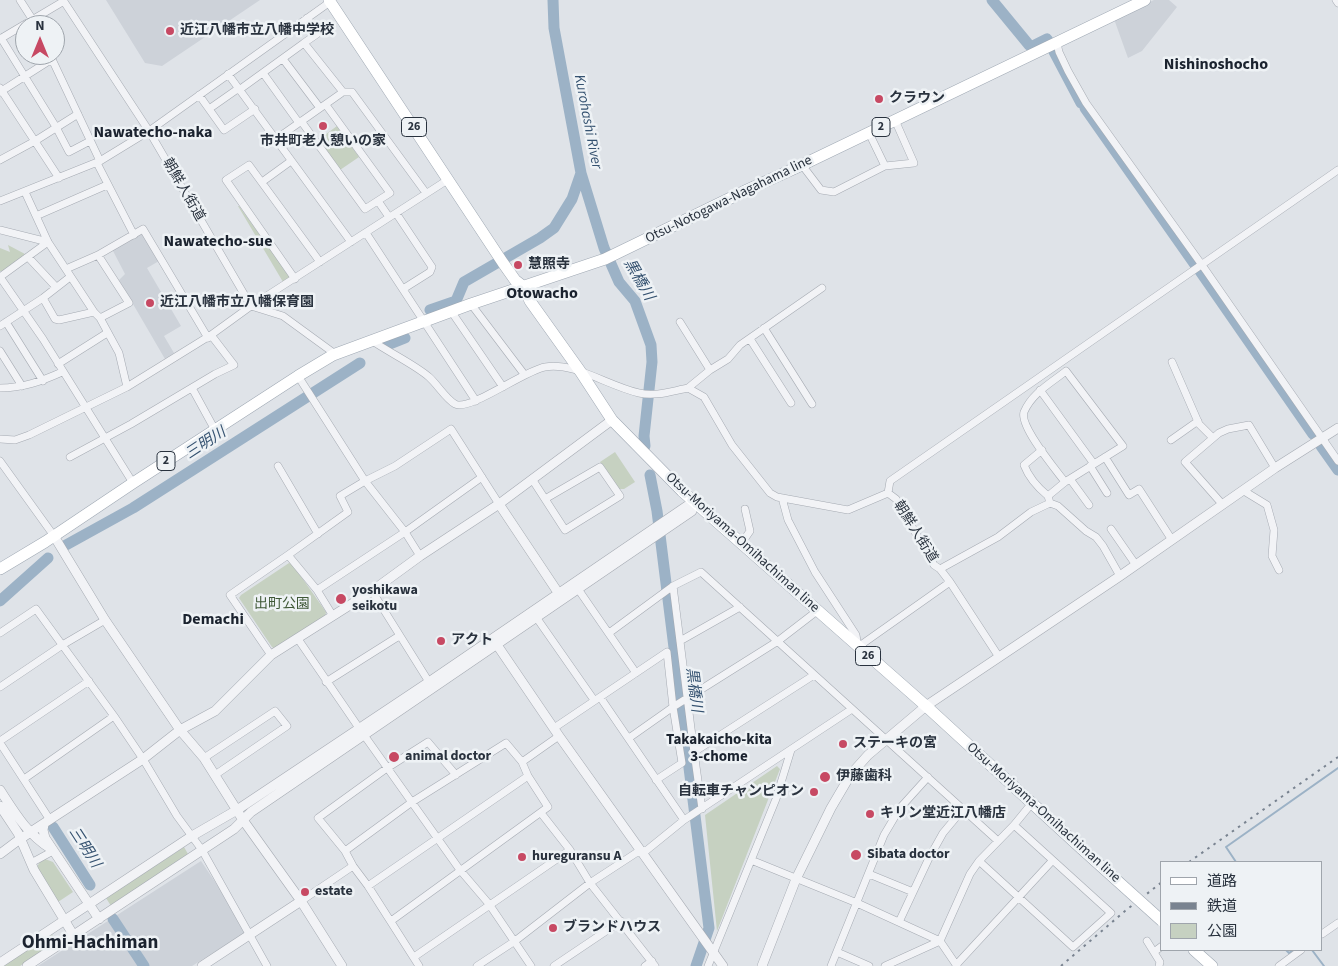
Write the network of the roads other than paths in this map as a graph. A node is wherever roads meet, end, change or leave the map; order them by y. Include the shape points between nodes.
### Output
1 (20, 0) edge
2 (1145, 0) edge
3 (1336, 0) edge
4 (63, 1) edge
5 (330, 1) edge
6 (1338, 3) edge
7 (30, 15) edge
8 (44, 15) edge
9 (307, 18) junction
10 (15, 32) edge
11 (0, 39) edge
12 (304, 43) junction
13 (1057, 43) junction
14 (283, 59) junction
15 (41, 65) edge
16 (55, 65) edge
17 (263, 73) junction
18 (228, 74) junction
19 (25, 77) junction
20 (239, 89) junction
21 (1, 91) edge
22 (343, 92) junction
23 (199, 95) junction
24 (323, 107) junction
25 (209, 108) junction
26 (254, 110) junction
27 (78, 114) junction
28 (894, 120) junction
29 (300, 122) junction
30 (56, 127) junction
31 (149, 131) junction
32 (869, 133) junction
33 (276, 139) junction
34 (35, 141) junction
35 (90, 141) junction
36 (0, 160) edge
37 (291, 161) junction
38 (98, 162) junction
39 (802, 165) junction
40 (885, 166) junction
41 (1338, 170) edge
42 (59, 178) junction
43 (448, 179) junction
44 (262, 182) junction
45 (107, 185) junction
46 (25, 192) junction
47 (426, 193) junction
48 (0, 201) edge
49 (378, 201) junction
50 (396, 213) junction
51 (36, 216) junction
52 (389, 217) junction
53 (0, 230) edge
54 (366, 233) junction
55 (134, 235) junction
56 (48, 242) junction
57 (351, 242) junction
58 (98, 254) junction
59 (28, 257) junction
60 (320, 262) junction
61 (1202, 266) junction
62 (66, 269) junction
63 (70, 276) junction
64 (0, 277) edge
65 (295, 279) junction
66 (56, 287) junction
67 (524, 287) junction
68 (822, 288) dead end
69 (403, 289) junction
70 (44, 298) junction
71 (471, 304) junction
72 (252, 306) junction
73 (451, 311) junction
74 (23, 312) junction
75 (94, 312) junction
76 (100, 318) junction
77 (424, 321) junction
78 (680, 322) dead end
79 (3, 324) edge
80 (764, 328) junction
81 (107, 333) junction
82 (210, 337) junction
83 (750, 339) junction
84 (378, 345) junction
85 (0, 351) edge
86 (333, 355) junction
87 (1172, 362) dead end
88 (58, 364) junction
89 (710, 370) junction
90 (580, 371) junction
91 (62, 372) junction
92 (524, 374) junction
93 (298, 376) junction
94 (43, 381) junction
95 (22, 386) junction
96 (127, 387) junction
97 (503, 387) junction
98 (0, 388) edge
99 (192, 388) junction
100 (688, 388) junction
101 (1040, 390) junction
102 (476, 401) junction
103 (791, 403) dead end
104 (812, 404) dead end
105 (86, 408) junction
106 (612, 420) junction
107 (1198, 420) junction
108 (1338, 428) edge
109 (215, 430) junction
110 (106, 438) junction
111 (1212, 438) junction
112 (1321, 438) junction
113 (0, 439) edge
114 (1171, 440) dead end
115 (1042, 450) junction
116 (70, 457) dead end
117 (1105, 457) junction
118 (0, 461) edge
119 (1338, 461) edge
120 (1092, 465) junction
121 (278, 466) dead end
122 (1275, 468) junction
123 (482, 477) junction
124 (532, 480) junction
125 (1067, 480) junction
126 (365, 481) junction
127 (133, 483) junction
128 (1244, 490) junction
129 (888, 493) junction
130 (1107, 493) dead end
131 (782, 498) junction
132 (544, 499) junction
133 (1049, 500) junction
134 (694, 503) junction
135 (499, 504) junction
136 (1089, 505) dead end
137 (1223, 505) junction
138 (745, 510) dead end
139 (1111, 529) dead end
140 (405, 532) junction
141 (318, 534) junction
142 (650, 535) junction
143 (54, 536) junction
144 (1172, 540) junction
145 (741, 544) junction
146 (288, 556) junction
147 (420, 556) junction
148 (1136, 565) junction
149 (0, 569) edge
150 (940, 569) junction
151 (1279, 570) dead end
152 (1120, 576) junction
153 (950, 582) junction
154 (673, 586) junction
155 (578, 588) junction
156 (317, 590) junction
157 (372, 591) junction
158 (560, 596) junction
159 (740, 607) junction
160 (816, 611) junction
161 (333, 616) junction
162 (536, 617) junction
163 (105, 620) junction
164 (609, 633) junction
165 (0, 634) edge
166 (399, 636) junction
167 (298, 639) junction
168 (494, 641) junction
169 (680, 641) junction
170 (778, 641) junction
171 (64, 644) junction
172 (858, 647) junction
173 (271, 655) junction
174 (999, 657) junction
175 (636, 673) junction
176 (814, 675) junction
177 (89, 681) junction
178 (326, 682) junction
179 (429, 682) junction
180 (0, 687) edge
181 (597, 698) junction
182 (687, 699) junction
183 (926, 706) junction
184 (673, 707) junction
185 (852, 710) junction
186 (114, 716) junction
187 (554, 728) junction
188 (180, 730) junction
189 (361, 731) junction
190 (559, 736) junction
191 (629, 738) junction
192 (885, 740) junction
193 (0, 742) edge
194 (791, 750) junction
195 (694, 752) junction
196 (204, 758) junction
197 (143, 759) junction
198 (522, 762) junction
199 (387, 768) junction
200 (215, 775) junction
201 (456, 775) junction
202 (528, 776) junction
203 (928, 777) junction
204 (24, 779) junction
205 (656, 780) junction
206 (1, 794) edge
207 (412, 802) junction
208 (1032, 803) junction
209 (0, 806) edge
210 (701, 809) junction
211 (963, 809) junction
212 (237, 810) junction
213 (542, 813) junction
214 (243, 820) junction
215 (684, 820) junction
216 (47, 822) junction
217 (1014, 825) junction
218 (30, 833) junction
219 (192, 836) junction
220 (437, 838) junction
221 (20, 839) junction
222 (998, 841) junction
223 (53, 850) junction
224 (202, 850) junction
225 (570, 850) junction
226 (345, 851) junction
227 (640, 851) junction
228 (0, 854) edge
229 (751, 860) junction
230 (979, 861) junction
231 (1052, 862) junction
232 (31, 863) junction
233 (352, 866) junction
234 (460, 870) junction
235 (869, 874) junction
236 (796, 879) junction
237 (590, 883) junction
238 (368, 886) junction
239 (913, 892) junction
240 (1019, 898) junction
241 (301, 900) junction
242 (857, 903) junction
243 (489, 904) junction
244 (90, 905) junction
245 (99, 919) junction
246 (1160, 920) edge
247 (65, 921) junction
248 (391, 921) junction
249 (621, 921) junction
250 (899, 922) junction
251 (1338, 923) edge
252 (1323, 933) edge
253 (248, 935) junction
254 (74, 936) junction
255 (515, 941) junction
256 (940, 941) junction
257 (1147, 942) dead end
258 (1160, 948) edge
259 (1196, 951) edge
260 (1300, 951) edge
261 (837, 952) junction
262 (1154, 952) junction
263 (714, 953) junction
264 (414, 957) junction
265 (0, 963) edge
266 (654, 964) edge
267 (956, 965) edge
268 (27, 966) edge
269 (202, 966) edge
270 (267, 966) edge
271 (342, 966) edge
272 (419, 966) edge
273 (476, 966) edge
274 (531, 966) edge
275 (554, 966) edge
276 (645, 966) edge
277 (708, 966) edge
278 (723, 966) edge
279 (762, 966) edge
280 (831, 966) edge
281 (869, 966) edge
282 (885, 966) edge
283 (1159, 966) edge
284 (1212, 966) edge
285 (1279, 966) edge

1 - 7 street
2 - 13 main road, Otsu-Notogawa-Nagahama line / 2
3 - 6 street
4 - 8 street
4 - 31 street, 朝鮮人街道
5 - 9 street
5 - 43 main road, Otsu-Moriyama-Omihachiman line / 26
9 - 12 street via 318,34
9 - 18 street
10 - 11 street
11 - 19 street
12 - 14 street
12 - 22 street
13 - 28 main road, Otsu-Notogawa-Nagahama line / 2
13 - 61 street via 1058,52 1086,103
14 - 17 street
14 - 24 street
15 - 19 street
16 - 27 street
17 - 20 street
17 - 29 street
18 - 20 street
18 - 23 street
19 - 21 street
19 - 30 street
20 - 25 street
20 - 26 street
21 - 34 street
22 - 24 street
22 - 47 street via 352,92
23 - 25 street
23 - 31 street
24 - 29 street
24 - 49 street via 390,194
25 - 26 street via 224,130
26 - 33 street
27 - 30 street
27 - 35 street
28 - 32 main road, Otsu-Notogawa-Nagahama line / 2
28 - 40 street via 914,163
29 - 33 street
29 - 49 street via 366,209
30 - 34 street
30 - 35 street via 69,152
31 - 38 street
31 - 72 street, 朝鮮人街道
32 - 39 main road, Otsu-Notogawa-Nagahama line / 2
32 - 40 street
33 - 37 street
34 - 36 street
34 - 42 street
35 - 38 street
37 - 44 street
37 - 57 street
38 - 42 street
38 - 45 street
39 - 40 street via 821,190 834,192
39 - 67 main road, Otsu-Notogawa-Nagahama line / 2 via 605,259
41 - 61 street
42 - 46 street
43 - 47 street
43 - 67 main road, Otsu-Moriyama-Omihachiman line / 26 via 515,280
44 - 60 street
44 - 65 street via 249,165 226,180
45 - 51 street
45 - 55 street
46 - 48 street
46 - 51 street
47 - 50 street
49 - 52 street
50 - 52 street
50 - 69 street via 432,267 430,272
51 - 56 street
52 - 54 street
53 - 56 street
54 - 57 street
54 - 69 street
55 - 58 street
55 - 82 street via 143,229
56 - 59 street
56 - 62 street
57 - 60 street
58 - 62 street
58 - 76 street via 129,303
59 - 64 street
59 - 66 street
60 - 65 street
61 - 112 street
61 - 129 street via 890,481
62 - 63 street
63 - 66 street
63 - 75 street
64 - 74 street
65 - 72 street
66 - 70 street
67 - 71 main road, Otsu-Notogawa-Nagahama line / 2
67 - 90 main road, Otsu-Moriyama-Omihachiman line / 26 via 530,301
68 - 80 street
69 - 77 street
70 - 74 street
70 - 75 street via 55,319
71 - 73 main road, Otsu-Notogawa-Nagahama line / 2
71 - 92 street
72 - 82 street
72 - 86 street via 283,316
73 - 77 main road, Otsu-Notogawa-Nagahama line / 2
73 - 97 street
74 - 79 street
74 - 88 street
75 - 76 street
76 - 81 street
77 - 84 main road, Otsu-Notogawa-Nagahama line / 2
77 - 102 street
78 - 89 street
79 - 94 street
80 - 83 street
80 - 104 street
81 - 88 street
81 - 96 street via 119,353
82 - 96 street
82 - 99 street via 234,365
83 - 89 street
83 - 103 street
84 - 86 main road, Otsu-Notogawa-Nagahama line / 2
84 - 102 street via 428,376 455,404 463,406
85 - 95 street
86 - 93 main road, Otsu-Notogawa-Nagahama line / 2
87 - 107 street
88 - 91 street
89 - 100 street
90 - 92 street via 565,366 544,367
90 - 100 street via 640,393
90 - 106 main road, Otsu-Moriyama-Omihachiman line / 26
91 - 94 street
91 - 105 street
92 - 97 street
93 - 109 main road, Otsu-Notogawa-Nagahama line / 2
93 - 126 street
94 - 95 street
95 - 98 street
96 - 105 street
97 - 102 street
99 - 109 street
99 - 110 street
100 - 131 street, 朝鮮人街道 via 704,397 732,445 770,493
101 - 115 street via 1024,412 1024,421
101 - 117 street, 朝鮮人街道 via 1066,371 1122,446
101 - 120 street
105 - 110 street
105 - 113 street via 29,435 14,440
106 - 124 street
106 - 134 main road, Otsu-Moriyama-Omihachiman line / 26
107 - 111 street
107 - 114 street
108 - 112 street
109 - 127 main road, Otsu-Notogawa-Nagahama line / 2
110 - 116 street
110 - 127 street
111 - 122 street via 1228,429 1249,425
111 - 137 street via 1185,462
112 - 119 street
112 - 122 street
115 - 125 street
115 - 133 street via 1024,465 1028,475
117 - 120 street, 朝鮮人街道
117 - 144 street via 1129,495 1139,489
118 - 143 street
120 - 125 street, 朝鮮人街道
120 - 130 street
121 - 141 street
122 - 128 street
123 - 126 street via 451,429 395,466
123 - 135 street
123 - 140 street
124 - 132 street
124 - 135 street
125 - 133 street, 朝鮮人街道
125 - 136 street
126 - 140 street
126 - 141 street via 340,496 348,512
127 - 143 main road, Otsu-Notogawa-Nagahama line / 2
128 - 137 street
128 - 151 street via 1267,504 1274,530 1272,556
129 - 131 street, 朝鮮人街道 via 848,510
129 - 150 street, 朝鮮人街道 via 896,499 934,565
131 - 172 street via 788,520 815,572 856,635
132 - 132 street via 565,530 620,496 600,467
133 - 150 street, 朝鮮人街道 via 998,537
133 - 152 street via 1096,537
134 - 142 street via 692,511
134 - 145 main road, Otsu-Moriyama-Omihachiman line / 26
135 - 147 street
135 - 158 street
137 - 144 street
138 - 145 street via 750,531
139 - 148 street
140 - 147 street
140 - 156 street
141 - 146 street
142 - 155 street
142 - 158 street
143 - 149 main road, Otsu-Notogawa-Nagahama line / 2
143 - 163 street
144 - 148 street
145 - 160 main road, Otsu-Moriyama-Omihachiman line / 26
146 - 156 street
146 - 173 street via 230,595
147 - 157 street
148 - 152 street
150 - 153 street
152 - 174 street
153 - 172 street
153 - 174 street
154 - 159 street via 701,572
154 - 164 street
154 - 169 street
155 - 158 street
155 - 164 street
156 - 161 street
157 - 161 street
157 - 166 street
158 - 162 street
158 - 168 street
159 - 169 street
159 - 170 street
160 - 170 street
160 - 172 main road, Otsu-Moriyama-Omihachiman line / 26
161 - 167 street
162 - 168 street
162 - 181 street
163 - 171 street
163 - 188 street
164 - 175 street
165 - 171 street via 36,609
166 - 178 street
166 - 179 street
167 - 173 street
167 - 178 street
168 - 179 street
168 - 187 street
168 - 189 street
169 - 182 street
170 - 176 street
170 - 182 street
171 - 177 street
171 - 180 street
172 - 183 main road, Otsu-Moriyama-Omihachiman line / 26
173 - 188 street via 215,711
174 - 183 street
175 - 181 street
175 - 184 street via 667,652
176 - 185 street
176 - 195 street
177 - 186 street
177 - 193 street
178 - 189 street
179 - 189 street
181 - 187 street
181 - 191 street
182 - 184 street
182 - 195 street
183 - 192 street
183 - 208 main road, Otsu-Moriyama-Omihachiman line / 26
184 - 191 street
184 - 205 street via 682,763
185 - 192 street
185 - 194 street
186 - 197 street
186 - 204 street
187 - 190 street
188 - 196 street
188 - 197 street
189 - 199 street
189 - 212 street
189 - 214 street
190 - 198 street
190 - 227 street
191 - 205 street
192 - 203 street
192 - 236 street via 851,774
193 - 204 street
194 - 210 street
194 - 229 street via 776,799
195 - 210 street
196 - 200 street
196 - 200 street via 275,711 287,726
197 - 216 street
197 - 219 street
198 - 201 street via 506,743
198 - 202 street
199 - 201 street via 428,742
199 - 207 street
199 - 226 street via 318,818
200 - 212 street
201 - 207 street
202 - 213 street via 548,808
202 - 220 street
203 - 211 street
203 - 235 street via 900,808 884,835
204 - 216 street
205 - 215 street
206 - 218 street
207 - 220 street
207 - 226 street
208 - 217 street
208 - 246 main road, Otsu-Moriyama-Omihachiman line / 26, bridge
209 - 221 street
210 - 215 street
211 - 222 street
211 - 239 street via 943,833
212 - 214 street
212 - 219 street
213 - 225 street
213 - 234 street
214 - 224 street
214 - 241 street
215 - 227 street via 647,850
216 - 218 street
216 - 223 street via 43,830
217 - 222 street
217 - 231 street
218 - 221 street
218 - 223 street
219 - 224 street
219 - 244 street
220 - 234 street
220 - 238 street
221 - 228 street
221 - 232 street
222 - 230 street
223 - 232 street
223 - 244 street
224 - 245 street
224 - 253 street
225 - 237 street
225 - 243 street
226 - 233 street
227 - 237 street
227 - 263 street
229 - 236 street
229 - 263 street
230 - 240 street
230 - 256 street
231 - 240 street
231 - 240 street via 1111,913 1073,947
232 - 247 street
233 - 238 street
233 - 241 street
234 - 243 street
234 - 248 street
235 - 239 street
235 - 242 street
236 - 242 street
236 - 279 street
237 - 249 street
237 - 255 street
238 - 248 street
239 - 250 street
240 - 267 street
241 - 253 street
241 - 271 street
242 - 250 street
242 - 261 street
243 - 255 street
243 - 264 street
244 - 245 street
244 - 247 street
245 - 254 street
247 - 254 street
247 - 265 street
248 - 264 street
249 - 266 street
249 - 275 street
250 - 256 street
251 - 252 street
253 - 269 street
253 - 270 street
254 - 268 street
255 - 273 street
255 - 274 street
256 - 267 street
256 - 282 street
257 - 262 street
258 - 262 street
259 - 284 main road
260 - 285 street
261 - 280 street
261 - 281 street
262 - 283 street
263 - 277 street
263 - 278 street
264 - 272 street
266 - 276 street

